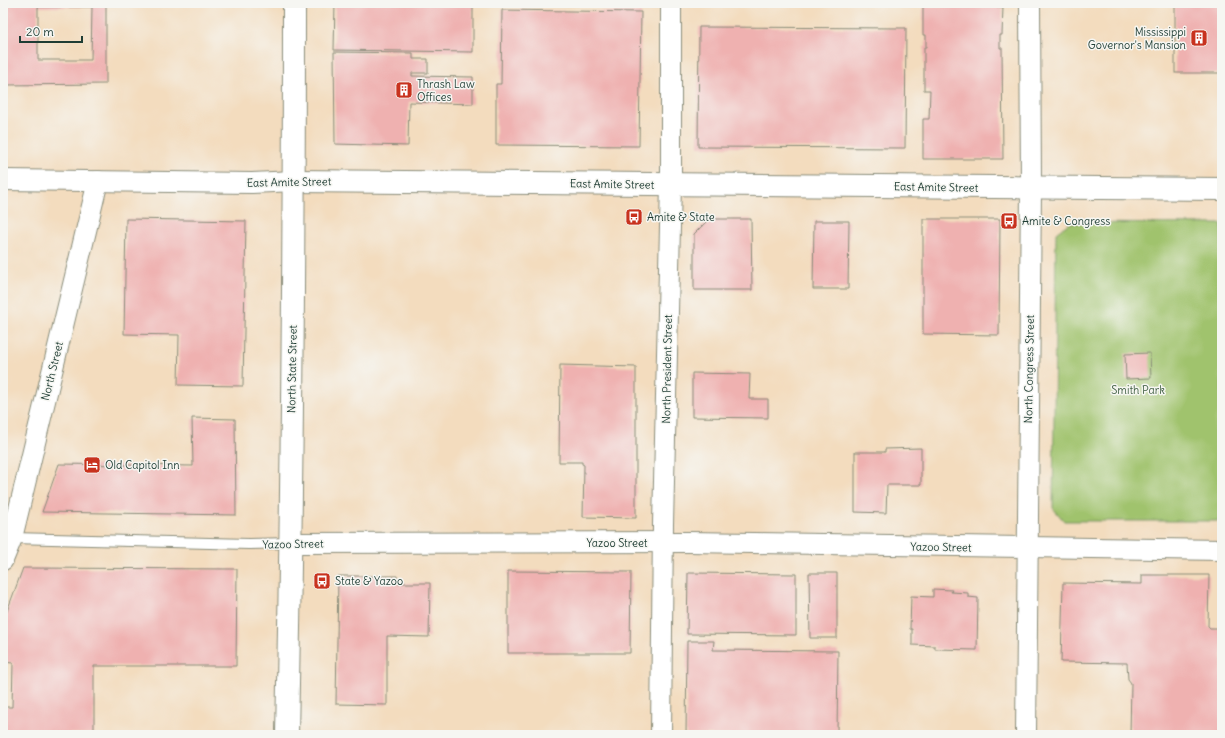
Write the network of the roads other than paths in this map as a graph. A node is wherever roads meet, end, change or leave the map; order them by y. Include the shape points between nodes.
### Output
1 (294, 3) edge
2 (671, 3) edge
3 (1030, 3) edge
4 (3, 180) edge
5 (98, 181) junction
6 (294, 181) junction
7 (671, 184) junction
8 (1031, 188) junction
9 (1222, 189) edge
10 (12, 538) junction
11 (663, 542) junction
12 (291, 543) junction
13 (1027, 548) junction
14 (1222, 550) edge
15 (3, 560) edge
16 (287, 735) edge
17 (661, 735) edge
18 (1026, 735) edge

1 - 6 main road, North State Street
2 - 7 street, North President Street
3 - 8 street, North Congress Street
4 - 5 street, East Amite Street
5 - 6 street, East Amite Street
5 - 10 street, North Street
6 - 7 main road, East Amite Street
6 - 12 main road, North State Street
7 - 8 main road, East Amite Street
7 - 11 street, North President Street
8 - 9 main road, East Amite Street
8 - 13 street, North Congress Street
10 - 12 lane, Yazoo Street
10 - 15 street, North Street
11 - 12 street, Yazoo Street
11 - 13 street, Yazoo Street
11 - 17 street, North President Street
12 - 16 main road, North State Street
13 - 14 street, Yazoo Street
13 - 18 street, North Congress Street

